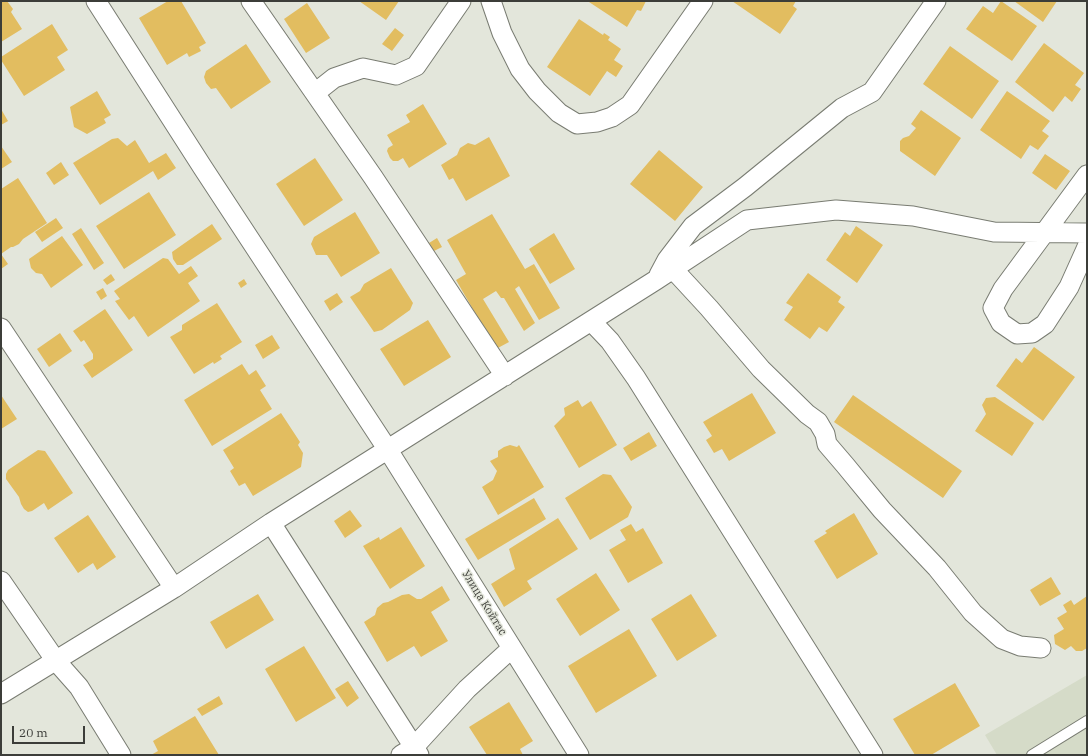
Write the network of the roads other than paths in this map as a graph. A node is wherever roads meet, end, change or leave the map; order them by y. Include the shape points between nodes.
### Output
1 (96, 1) edge
2 (251, 1) edge
3 (461, 1) edge
4 (491, 1) edge
5 (703, 1) edge
6 (936, 1) edge
7 (315, 93) junction
8 (1087, 175) edge
9 (1087, 233) edge
10 (1043, 234) junction
11 (1087, 247) edge
12 (673, 268) junction
13 (656, 280) junction
14 (591, 321) junction
15 (1, 328) edge
16 (505, 376) junction
17 (388, 450) junction
18 (271, 523) junction
19 (1, 581) edge
20 (174, 588) junction
21 (512, 648) junction
22 (1041, 648) dead end
23 (56, 661) junction
24 (1, 694) edge
25 (1087, 721) edge
26 (411, 752) edge
27 (121, 755) edge
28 (579, 755) edge
29 (873, 755) edge
30 (1032, 755) edge

1 - 17 street, Улица Койтас
2 - 7 street
3 - 7 street via 416,66 396,75 363,68 334,78
4 - 5 street via 502,33 520,69 559,113 577,124 612,117 630,105
6 - 13 street via 872,92 842,108 693,226 667,260
7 - 16 street
8 - 10 street
9 - 10 street
10 - 11 street via 1003,288 993,308 1002,323 1017,334 1032,333 1045,324 1069,287
10 - 12 street via 994,232 913,216 836,210 747,220
12 - 13 street
12 - 22 street via 761,369 818,422 827,444 882,510 937,568 973,613 1002,639 1020,646
13 - 14 street
14 - 16 street
14 - 29 street via 610,341 636,378
15 - 20 street
16 - 17 street
17 - 18 street
17 - 21 street, Улица Койтас
18 - 20 street
18 - 26 street
19 - 23 street
20 - 23 street
21 - 26 street via 467,690
21 - 28 street, Улица Койтас
23 - 24 street
23 - 27 street via 79,686
25 - 30 lane

